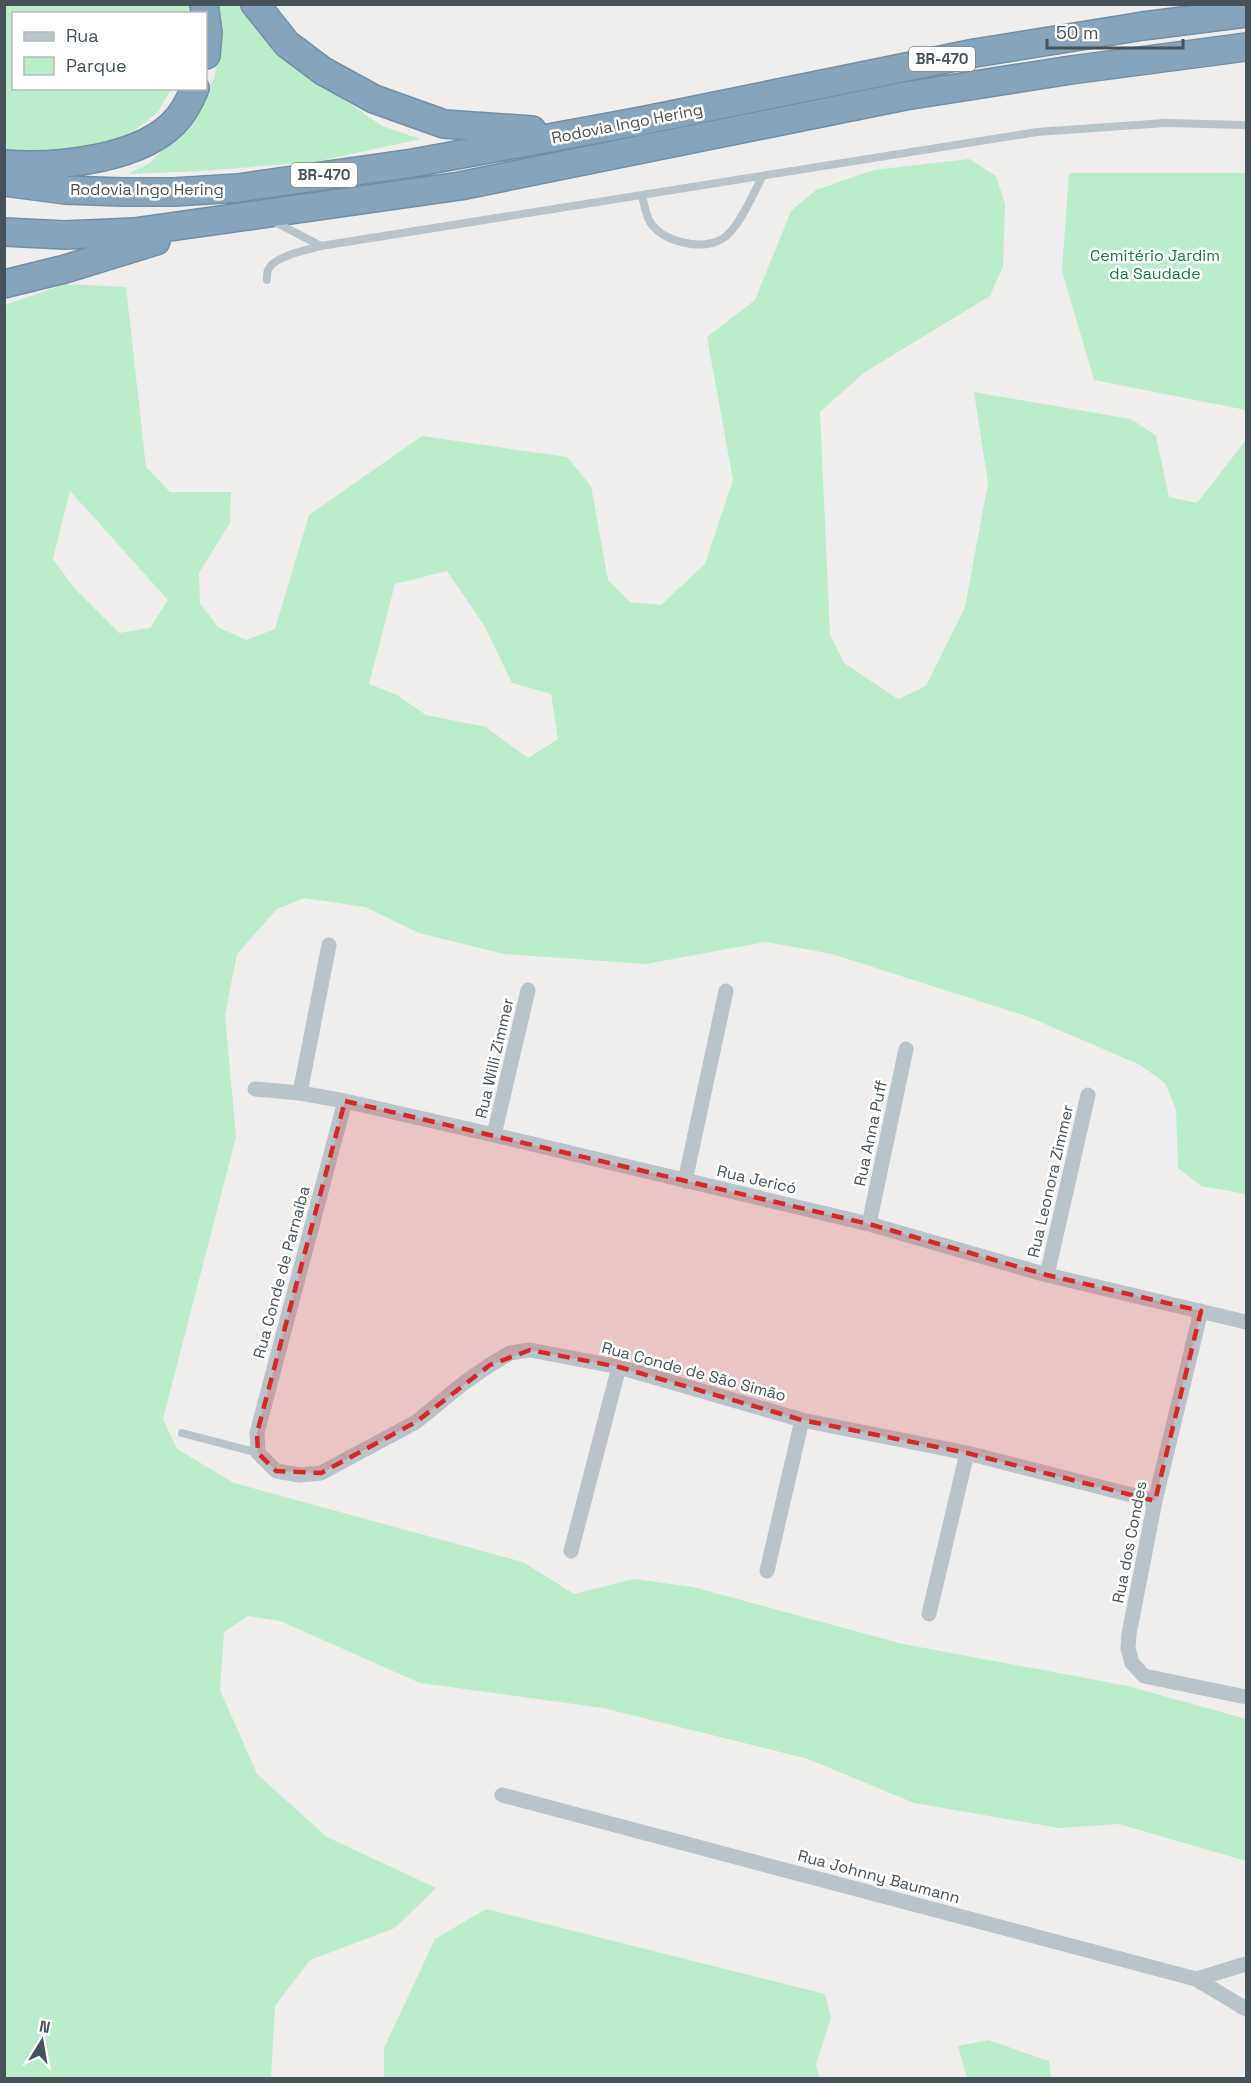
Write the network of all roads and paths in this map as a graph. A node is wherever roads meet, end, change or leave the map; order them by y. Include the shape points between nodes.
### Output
1 (255, 4) edge
2 (1246, 13) edge
3 (207, 26) edge
4 (207, 44) edge
5 (1246, 47) edge
6 (1191, 54) junction
7 (1246, 55) edge
8 (194, 90) edge
9 (640, 121) junction
10 (1246, 125) edge
11 (4, 164) edge
12 (762, 177) junction
13 (4, 182) edge
14 (642, 196) junction
15 (260, 215) junction
16 (222, 221) junction
17 (4, 232) edge
18 (321, 246) junction
19 (267, 280) dead end
20 (4, 284) edge
21 (329, 945) dead end
22 (528, 990) dead end
23 (726, 991) dead end
24 (906, 1049) dead end
25 (255, 1089) dead end
26 (300, 1093) junction
27 (1088, 1095) dead end
28 (345, 1101) junction
29 (494, 1135) junction
30 (685, 1180) junction
31 (869, 1224) junction
32 (1047, 1275) junction
33 (1201, 1311) junction
34 (1246, 1322) edge
35 (619, 1367) junction
36 (802, 1420) junction
37 (182, 1433) dead end
38 (258, 1453) junction
39 (967, 1453) junction
40 (1155, 1501) junction
41 (571, 1551) dead end
42 (767, 1571) dead end
43 (929, 1614) dead end
44 (1246, 1697) edge
45 (502, 1795) dead end
46 (1246, 1964) edge
47 (1196, 1979) junction
48 (1246, 2009) edge

1 - 9 highway via 287,44 324,71 374,99 444,124 524,131
2 - 9 highway, Rodovia Ingo Hering / BR-470 via 975,53
3 - 4 highway
5 - 6 highway, Rodovia Ingo Hering / BR-470
6 - 7 highway
6 - 15 highway, Rodovia Ingo Hering / BR-470 via 905,96 460,186
8 - 11 highway via 178,118 151,140 111,156 66,163
9 - 13 highway, Rodovia Ingo Hering / BR-470 via 413,163 238,188 123,192
10 - 12 lane via 1165,123 1037,132
12 - 14 lane
12 - 14 lane via 739,220 722,239 696,246 664,237 650,222
14 - 18 lane
15 - 16 highway, Rodovia Ingo Hering / BR-470
15 - 18 lane
16 - 17 highway, Rodovia Ingo Hering / BR-470 via 134,232
16 - 20 highway
18 - 19 lane via 293,253 272,265
21 - 26 street
22 - 29 street, Rua Willi Zimmer
23 - 30 street
24 - 31 street, Rua Anna Puff
25 - 26 street, Rua Jericó
26 - 28 street, Rua Jericó
27 - 32 street, Rua Leonora Zimmer
28 - 29 street, Rua Jericó
28 - 38 street, Rua Conde de Parnaíba via 257,1433
29 - 30 street, Rua Jericó
30 - 31 street, Rua Jericó
31 - 32 street, Rua Jericó
32 - 33 street, Rua Jericó
33 - 34 street, Rua Jericó
33 - 40 street, Rua dos Condes
35 - 36 street, Rua Conde de São Simão
35 - 38 street, Rua Conde de São Simão via 530,1350 510,1353 465,1382 416,1422 321,1473 276,1471
35 - 41 street
36 - 39 street, Rua Conde de São Simão
36 - 42 street
37 - 38 lane
39 - 40 street, Rua Conde de São Simão
39 - 43 street
40 - 44 street, Rua dos Condes via 1129,1634 1132,1663 1144,1676
45 - 47 street, Rua Johnny Baumann
46 - 47 street
47 - 48 street, Rua Johnny Baumann

